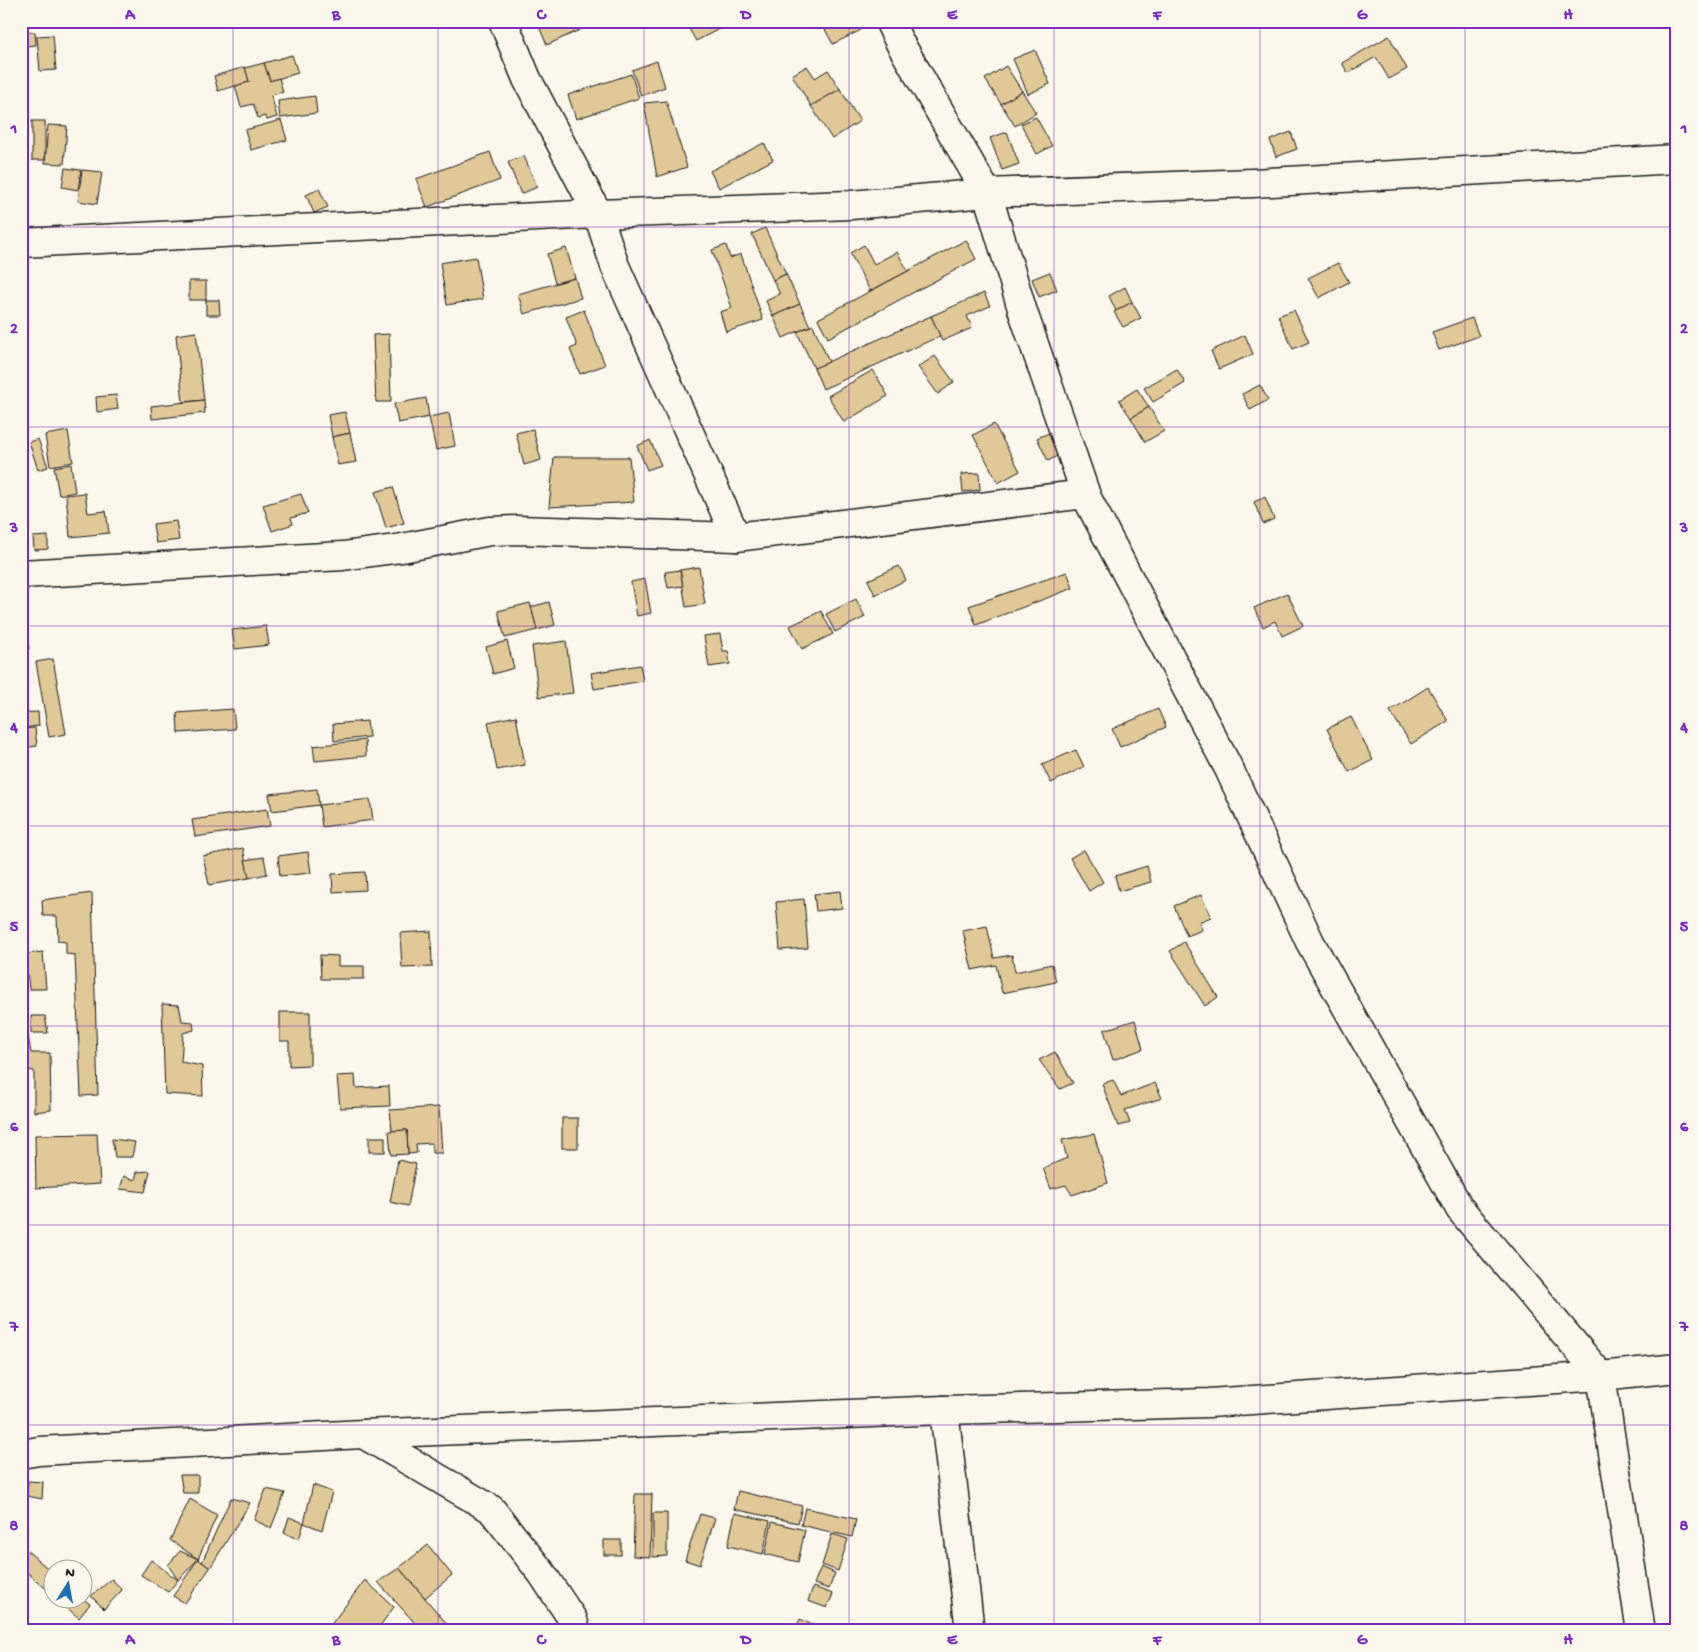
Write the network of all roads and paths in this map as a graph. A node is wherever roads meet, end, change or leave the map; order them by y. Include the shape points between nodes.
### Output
1 (502, 21) edge
2 (889, 21) edge
3 (1677, 159) edge
4 (987, 193) junction
5 (598, 214) junction
6 (21, 243) edge
7 (1085, 494) junction
8 (736, 537) junction
9 (21, 574) edge
10 (1677, 1368) edge
11 (1601, 1376) junction
12 (944, 1410) junction
13 (363, 1434) junction
14 (21, 1454) edge
15 (576, 1631) edge
16 (970, 1631) edge
17 (1641, 1631) edge

1 - 5 street via 527,79
2 - 4 street
3 - 4 street via 1253,183
4 - 5 street via 851,205
4 - 7 street via 1023,312
5 - 6 street
5 - 8 street via 615,266
7 - 8 street
7 - 11 street via 1229,769 1310,942 1460,1209
8 - 9 street via 490,531 343,556
10 - 11 street
11 - 12 street via 1210,1403
11 - 17 street
12 - 13 street
12 - 16 street
13 - 14 street
13 - 15 street via 491,1509 541,1572 573,1620

